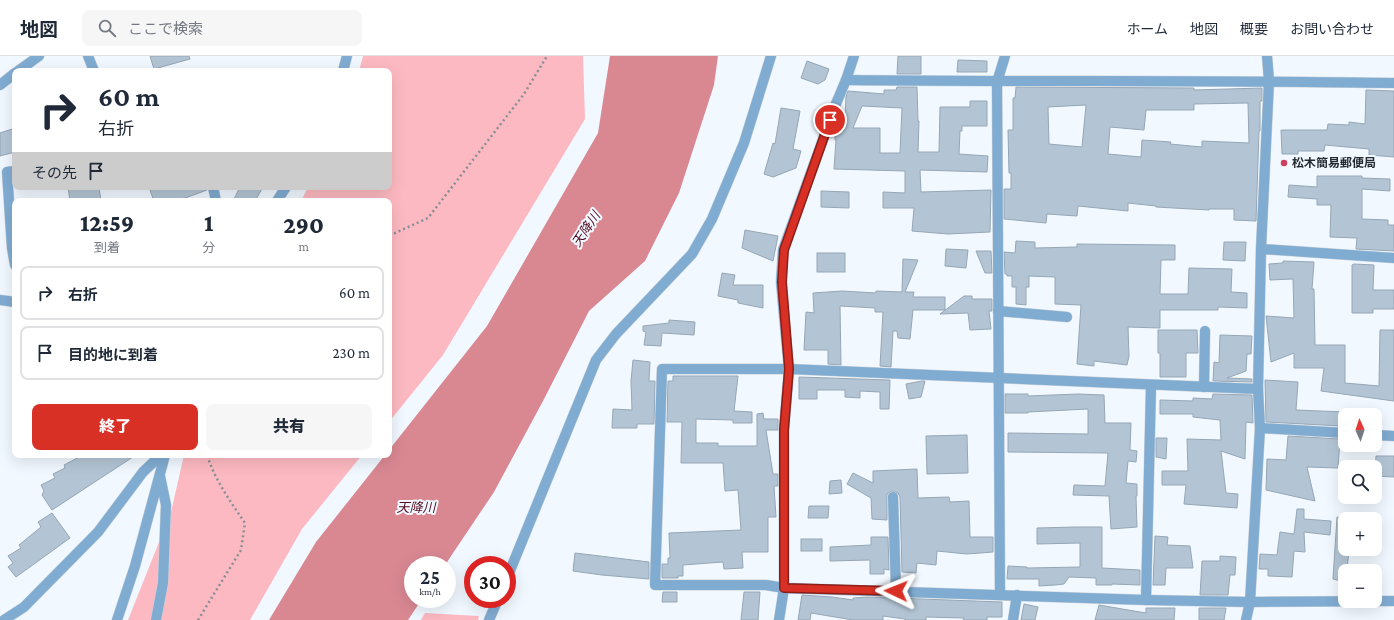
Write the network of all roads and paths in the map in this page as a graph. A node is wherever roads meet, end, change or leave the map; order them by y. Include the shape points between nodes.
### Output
1 (39, 56) edge
2 (88, 56) edge
3 (347, 56) edge
4 (547, 56) edge
5 (772, 56) edge
6 (854, 56) edge
7 (1005, 56) edge
8 (1267, 56) edge
9 (22, 68) edge
10 (93, 68) edge
11 (344, 68) edge
12 (12, 75) edge
13 (846, 80) junction
14 (1269, 81) junction
15 (997, 82) junction
16 (1394, 83) edge
17 (0, 85) edge
18 (12, 171) edge
19 (392, 234) edge
20 (12, 248) edge
21 (1261, 249) junction
22 (1394, 258) edge
23 (0, 300) edge
24 (12, 302) edge
25 (998, 311) junction
26 (1067, 317) dead end
27 (1205, 331) dead end
28 (789, 369) junction
29 (998, 377) junction
30 (1151, 386) junction
31 (1204, 387) junction
32 (1258, 389) junction
33 (1260, 428) junction
34 (1338, 433) edge
35 (1382, 435) edge
36 (1394, 436) edge
37 (158, 458) edge
38 (164, 458) edge
39 (208, 458) edge
40 (160, 474) junction
41 (893, 497) dead end
42 (516, 556) edge
43 (784, 588) junction
44 (896, 591) junction
45 (1000, 594) junction
46 (1017, 595) junction
47 (1146, 600) junction
48 (1394, 601) edge
49 (1250, 602) junction
50 (494, 608) edge
51 (4, 620) edge
52 (117, 620) edge
53 (156, 620) edge
54 (198, 620) edge
55 (489, 620) edge
56 (779, 620) edge
57 (1013, 620) edge
58 (1246, 620) edge

1 - 9 street
2 - 10 street
3 - 11 street
4 - 19 path via 524,94 428,218
5 - 42 street via 744,144 712,219 692,254 616,334 596,360
6 - 13 street
7 - 15 street
8 - 14 street
12 - 17 street
13 - 15 street
13 - 28 street via 784,250 782,282
14 - 15 street
14 - 16 street
14 - 21 street
15 - 25 street
18 - 20 street via 7,172
21 - 22 street
21 - 32 street
23 - 24 street
25 - 26 street
25 - 29 street
27 - 31 street
28 - 29 street
28 - 43 street via 784,430
28 - 43 street via 662,369 655,586 751,584
29 - 30 street
29 - 45 street
30 - 31 street
30 - 47 street
31 - 32 street
32 - 33 street
33 - 34 street
33 - 49 street
35 - 36 street
37 - 51 street via 143,472 98,532 24,607
38 - 40 street
39 - 54 path via 225,494 245,523 241,550
40 - 52 street via 135,566
40 - 53 street via 166,505 163,583
41 - 44 street
43 - 44 street
43 - 56 street
44 - 45 street
45 - 46 street
46 - 47 street
46 - 57 street
47 - 49 street
48 - 49 street
49 - 58 street
50 - 55 street

